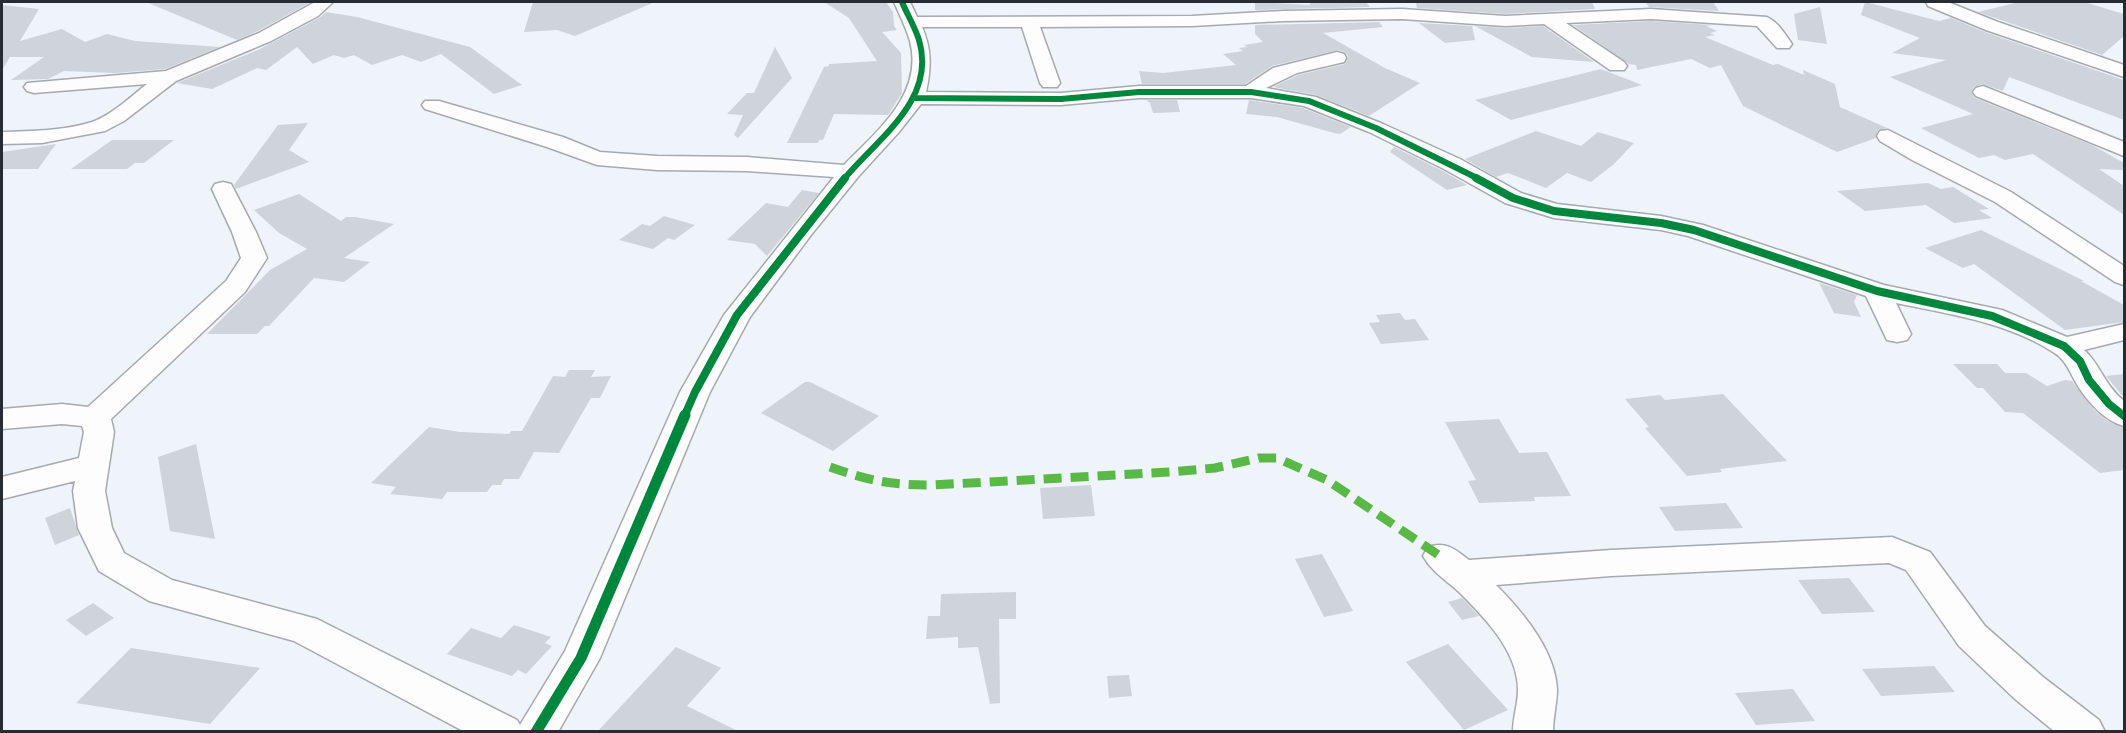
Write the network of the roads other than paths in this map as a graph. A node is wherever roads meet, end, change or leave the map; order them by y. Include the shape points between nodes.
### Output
1 (324, 2) edge
2 (1934, 2) edge
3 (1412, 8) edge
4 (1238, 10) edge
5 (907, 12) edge
6 (1549, 20) junction
7 (1029, 21) junction
8 (1783, 44) dead end
9 (1337, 58) dead end
10 (1617, 66) dead end
11 (2124, 71) edge
12 (169, 77) junction
13 (1050, 83) dead end
14 (34, 87) dead end
15 (1251, 92) junction
16 (1983, 92) dead end
17 (915, 98) junction
18 (432, 105) dead end
19 (2124, 135) edge
20 (1888, 136) dead end
21 (2, 138) edge
22 (2098, 138) junction
23 (2124, 150) edge
24 (850, 172) junction
25 (223, 189) dead end
26 (2124, 277) edge
27 (1877, 291) junction
28 (2124, 332) edge
29 (1897, 334) dead end
30 (2064, 346) junction
31 (2124, 416) edge
32 (95, 417) junction
33 (2, 419) edge
34 (93, 466) junction
35 (2, 488) edge
36 (503, 732) edge
37 (536, 732) edge
38 (1533, 732) edge
39 (2085, 732) edge

1 - 12 street via 265,37
2 - 11 street
3 - 4 street
3 - 6 street via 1505,21
4 - 7 street via 1192,21
5 - 7 street
5 - 17 street via 921,57
6 - 8 street via 1612,14 1754,20 1767,24
6 - 10 street
7 - 13 street
9 - 15 street via 1281,72 1260,81
12 - 14 street
12 - 21 street via 98,127 51,136
15 - 17 street via 1139,92 1060,99
15 - 27 street via 1309,101 1376,128 1513,198 1554,211 1694,230
16 - 22 street
17 - 24 street
18 - 24 street via 597,158
19 - 22 street
20 - 26 street via 2002,197
22 - 23 street
24 - 37 street via 737,315 695,392 581,658
25 - 32 street via 254,258 236,286
27 - 29 street
27 - 30 street via 1992,316
28 - 30 street
30 - 31 street via 2080,361 2089,380 2109,404
32 - 33 street via 62,414
32 - 34 street via 99,432
34 - 35 street
34 - 36 street via 89,491 95,528 111,562 162,591 304,629
38 - 39 street via 1537,685 1527,654 1510,628 1451,565 1611,563 1892,550 1918,561 1972,636

